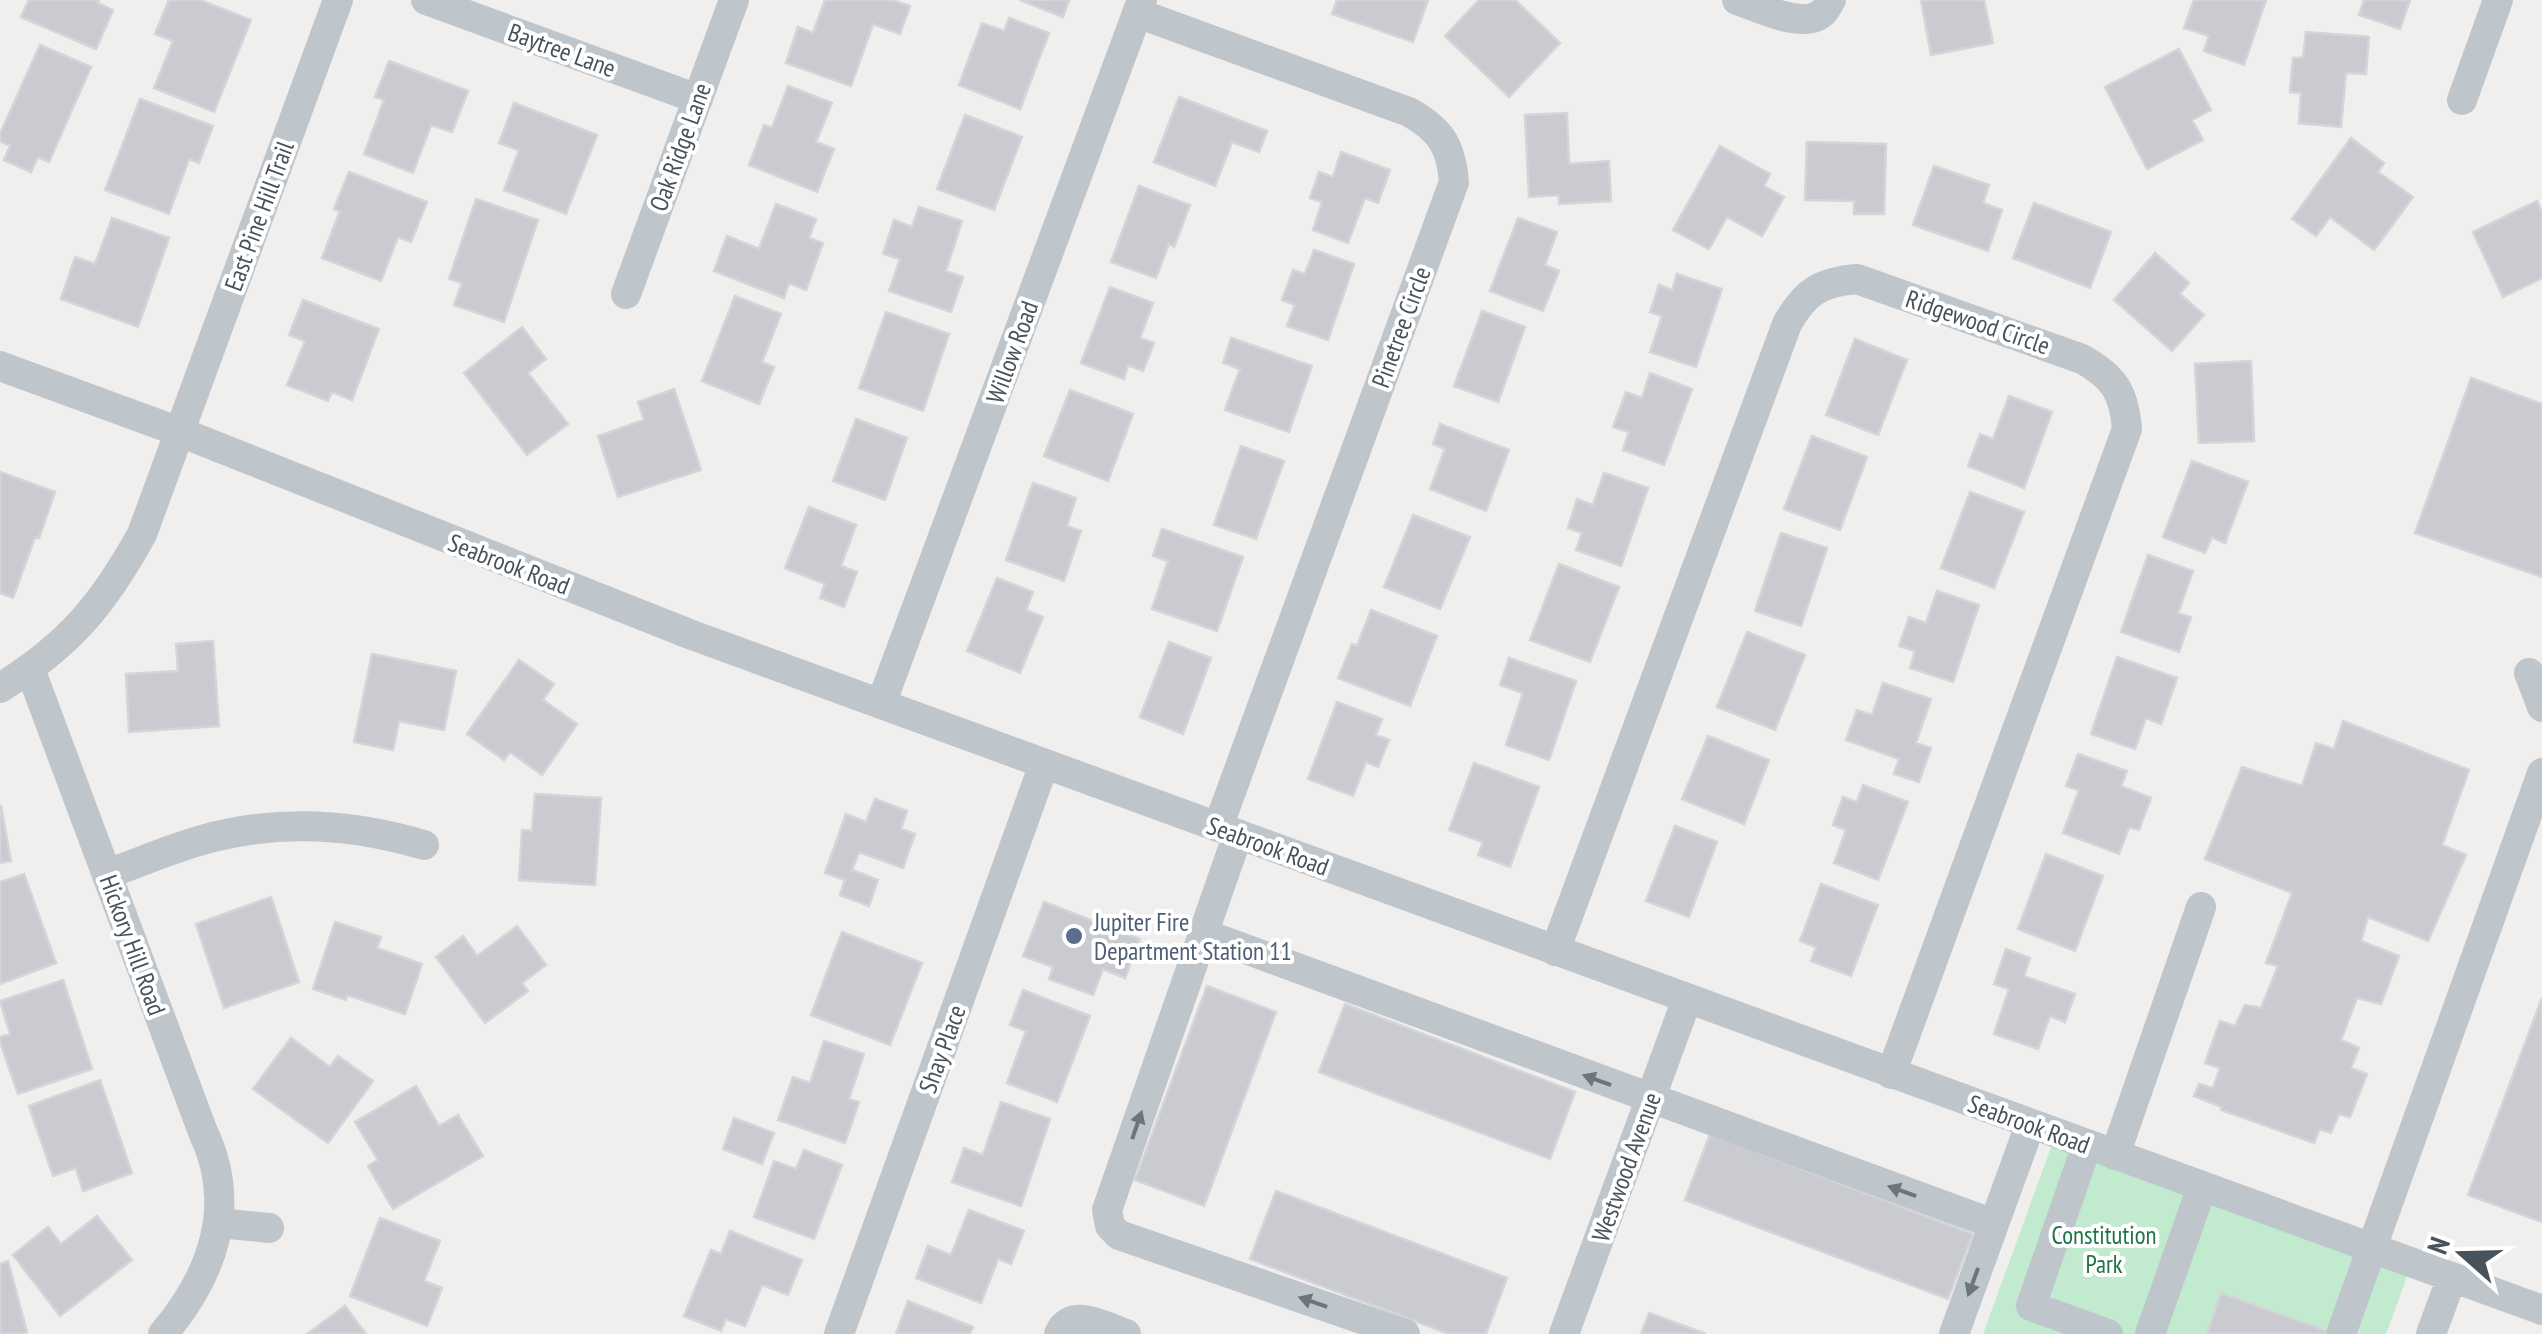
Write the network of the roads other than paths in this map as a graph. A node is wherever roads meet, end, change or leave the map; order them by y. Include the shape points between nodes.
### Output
1 (338, 0) edge
2 (426, 0) edge
3 (734, 0) edge
4 (1737, 0) edge
5 (1831, 0) edge
6 (2498, 0) edge
7 (1140, 6) edge
8 (698, 99) junction
9 (2462, 100) dead end
10 (626, 294) dead end
11 (0, 366) edge
12 (180, 432) junction
13 (30, 669) junction
14 (2529, 673) dead end
15 (0, 688) edge
16 (881, 704) junction
17 (2542, 707) edge
18 (1044, 764) junction
19 (2542, 773) edge
20 (1228, 831) junction
21 (424, 845) dead end
22 (107, 874) junction
23 (2201, 908) dead end
24 (1202, 934) junction
25 (1555, 951) junction
26 (1687, 1000) junction
27 (1892, 1074) junction
28 (1650, 1100) junction
29 (2030, 1125) junction
30 (2101, 1150) junction
31 (2202, 1187) junction
32 (219, 1223) junction
33 (1994, 1224) junction
34 (270, 1228) dead end
35 (2370, 1249) junction
36 (2452, 1278) junction
37 (2542, 1310) edge
38 (163, 1334) edge
39 (839, 1334) edge
40 (1059, 1334) edge
41 (1126, 1334) edge
42 (1405, 1334) edge
43 (1564, 1334) edge
44 (1954, 1334) edge
45 (2108, 1334) edge
46 (2150, 1334) edge
47 (2341, 1334) edge
48 (2431, 1334) edge

1 - 12 street, East Pine Hill Trail
2 - 8 street, Baytree Lane
3 - 8 street, Oak Ridge Lane
4 - 5 street via 1806,20
6 - 9 street
7 - 16 street, Willow Road
7 - 20 street, Pinetree Circle via 1409,112 1444,140 1452,160 1454,182
8 - 10 street, Oak Ridge Lane
11 - 12 street, Seabrook Road
12 - 13 street, East Pine Hill Trail via 119,576 90,616
12 - 16 street, Seabrook Road
13 - 15 street, East Pine Hill Trail
13 - 22 street, Hickory Hill Road
14 - 17 street
16 - 18 street, Seabrook Road
18 - 20 street, Seabrook Road
18 - 39 street, Shay Place
19 - 35 street
20 - 24 street, Pinetree Circle
20 - 25 street, Seabrook Road
21 - 22 street via 350,828 250,829
22 - 32 street, Hickory Hill Road via 213,1153
23 - 30 street
28 -> 24 street
42 -> 24 street, Pinetree Circle via 1118,1235 1110,1226 1107,1210
25 - 26 street, Seabrook Road
25 - 27 street, Ridgewood Circle via 1798,304 1834,281 1856,279 2082,359 2116,387 2128,429
26 - 27 street, Seabrook Road
26 - 28 street, Westwood Avenue
27 - 29 street, Seabrook Road
33 -> 28 street
28 - 43 street, Westwood Avenue
29 - 30 street, Seabrook Road
29 - 33 street
30 - 31 street, Seabrook Road
30 - 45 street via 2030,1306
31 - 35 street, Seabrook Road
31 - 46 street
32 - 34 street
32 - 38 street, Hickory Hill Road via 196,1289
33 -> 44 street
35 - 36 street, Seabrook Road
35 - 47 street
36 - 37 street, Seabrook Road
36 - 48 street
40 - 41 street via 1074,1319

